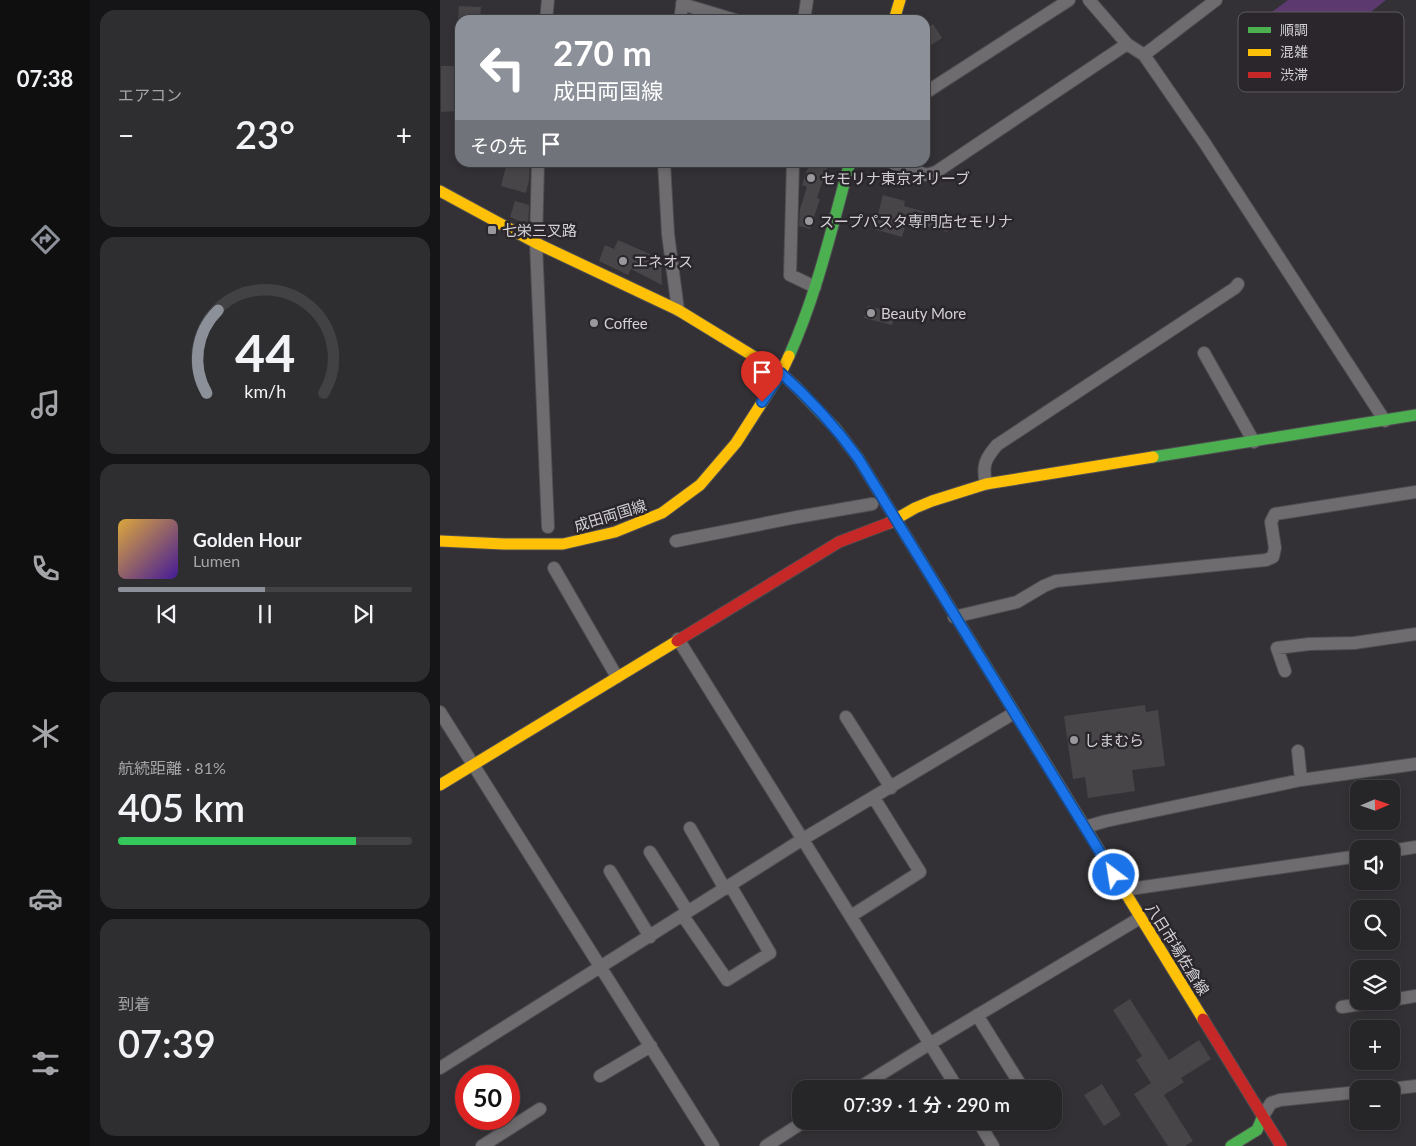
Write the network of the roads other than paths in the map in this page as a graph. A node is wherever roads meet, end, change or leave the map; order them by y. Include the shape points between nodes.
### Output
1 (548, 0) edge
2 (807, 0) edge
3 (900, 0) edge
4 (1069, 0) edge
5 (1090, 0) edge
6 (1216, 0) edge
7 (682, 2) edge
8 (546, 15) edge
9 (681, 15) edge
10 (720, 15) edge
11 (805, 15) edge
12 (896, 15) edge
13 (1127, 44) junction
14 (1144, 55) junction
15 (930, 90) edge
16 (538, 167) edge
17 (664, 167) edge
18 (793, 167) edge
19 (849, 167) edge
20 (904, 167) edge
21 (440, 191) edge
22 (536, 244) junction
23 (1238, 284) dead end
24 (815, 287) junction
25 (678, 310) junction
26 (1204, 353) dead end
27 (781, 373) junction
28 (1416, 415) edge
29 (1385, 421) junction
30 (1254, 442) junction
31 (986, 484) junction
32 (1416, 492) edge
33 (872, 504) dead end
34 (896, 520) junction
35 (548, 527) dead end
36 (440, 541) edge
37 (676, 541) dead end
38 (554, 568) dead end
39 (954, 617) junction
40 (1416, 634) edge
41 (678, 639) junction
42 (1285, 671) dead end
43 (617, 677) junction
44 (440, 712) edge
45 (1014, 713) junction
46 (846, 718) dead end
47 (1298, 751) dead end
48 (474, 764) junction
49 (1416, 764) edge
50 (1301, 780) junction
51 (440, 785) edge
52 (891, 788) junction
53 (874, 798) junction
54 (1085, 827) junction
55 (690, 828) dead end
56 (803, 839) junction
57 (1416, 847) edge
58 (1400, 850) edge
59 (650, 852) dead end
60 (1350, 857) edge
61 (610, 871) dead end
62 (727, 887) junction
63 (1124, 890) junction
64 (685, 914) junction
65 (851, 916) junction
66 (1140, 918) junction
67 (650, 936) junction
68 (601, 967) junction
69 (1416, 996) edge
70 (1400, 999) edge
71 (1350, 1006) edge
72 (1342, 1007) dead end
73 (977, 1015) junction
74 (931, 1043) junction
75 (651, 1046) junction
76 (440, 1068) edge
77 (600, 1076) dead end
78 (871, 1080) edge
79 (953, 1080) edge
80 (1018, 1080) edge
81 (1416, 1086) edge
82 (1400, 1088) edge
83 (1350, 1093) edge
84 (540, 1109) dead end
85 (1263, 1116) junction
86 (792, 1129) edge
87 (983, 1130) edge
88 (482, 1146) edge
89 (713, 1146) edge
90 (766, 1146) edge
91 (993, 1146) edge
92 (1231, 1146) edge
93 (1281, 1146) edge

1 - 8 street
2 - 11 street
3 - 12 main road
4 - 15 street
5 - 13 street
6 - 14 street
7 - 9 street
7 - 10 street
13 - 14 street
13 - 20 street via 936,172 927,175
14 - 29 street
16 - 22 street
17 - 25 street via 668,234
18 - 24 street via 790,275
19 - 24 main road, 成田両国線
21 - 22 main road
22 - 25 main road
22 - 35 street
23 - 31 street via 997,445 986,462
24 - 27 main road, 成田両国線 via 800,334
25 - 27 main road
26 - 30 street
27 - 34 main road, 八日市場佐倉線 via 836,429
27 - 36 main road, 成田両国線 via 736,443 700,485 662,513 615,532 563,544
28 - 29 main road
29 - 30 main road
30 - 31 main road
31 - 34 main road via 932,501
32 - 39 street via 1275,514 1271,522 1275,548 1273,557 1266,560 1056,582 1017,602
33 - 37 street
34 - 39 main road, 八日市場佐倉線
34 - 41 main road via 839,542
38 - 43 street
39 - 45 main road, 八日市場佐倉線
40 - 42 street via 1354,643 1277,648
41 - 43 main road
41 - 56 street
43 - 48 main road
44 - 48 street
45 - 52 street
45 - 54 main road, 八日市場佐倉線
46 - 52 street
47 - 50 street
48 - 51 main road
48 - 68 street
49 - 50 street
50 - 54 street
52 - 53 street
53 - 56 street
53 - 65 street via 920,872
54 - 63 main road, 八日市場佐倉線
55 - 62 street
56 - 62 street
56 - 65 street
57 - 58 street
59 - 64 street
60 - 63 street
61 - 67 street
62 - 64 street
62 - 64 street via 770,953 727,980
63 - 66 main road, 八日市場佐倉線
64 - 67 street
65 - 74 street
66 - 73 street
66 - 85 main road, 八日市場佐倉線
67 - 68 street
68 - 75 street
68 - 76 street
69 - 70 street
71 - 72 street
73 - 74 street
73 - 80 street
74 - 78 street
74 - 79 street
75 - 77 street
75 - 89 street
81 - 82 street
83 - 85 street via 1280,1100 1271,1103
84 - 88 street
85 - 92 main road via 1257,1130
85 - 93 main road, 八日市場佐倉線
86 - 90 street
87 - 91 street

